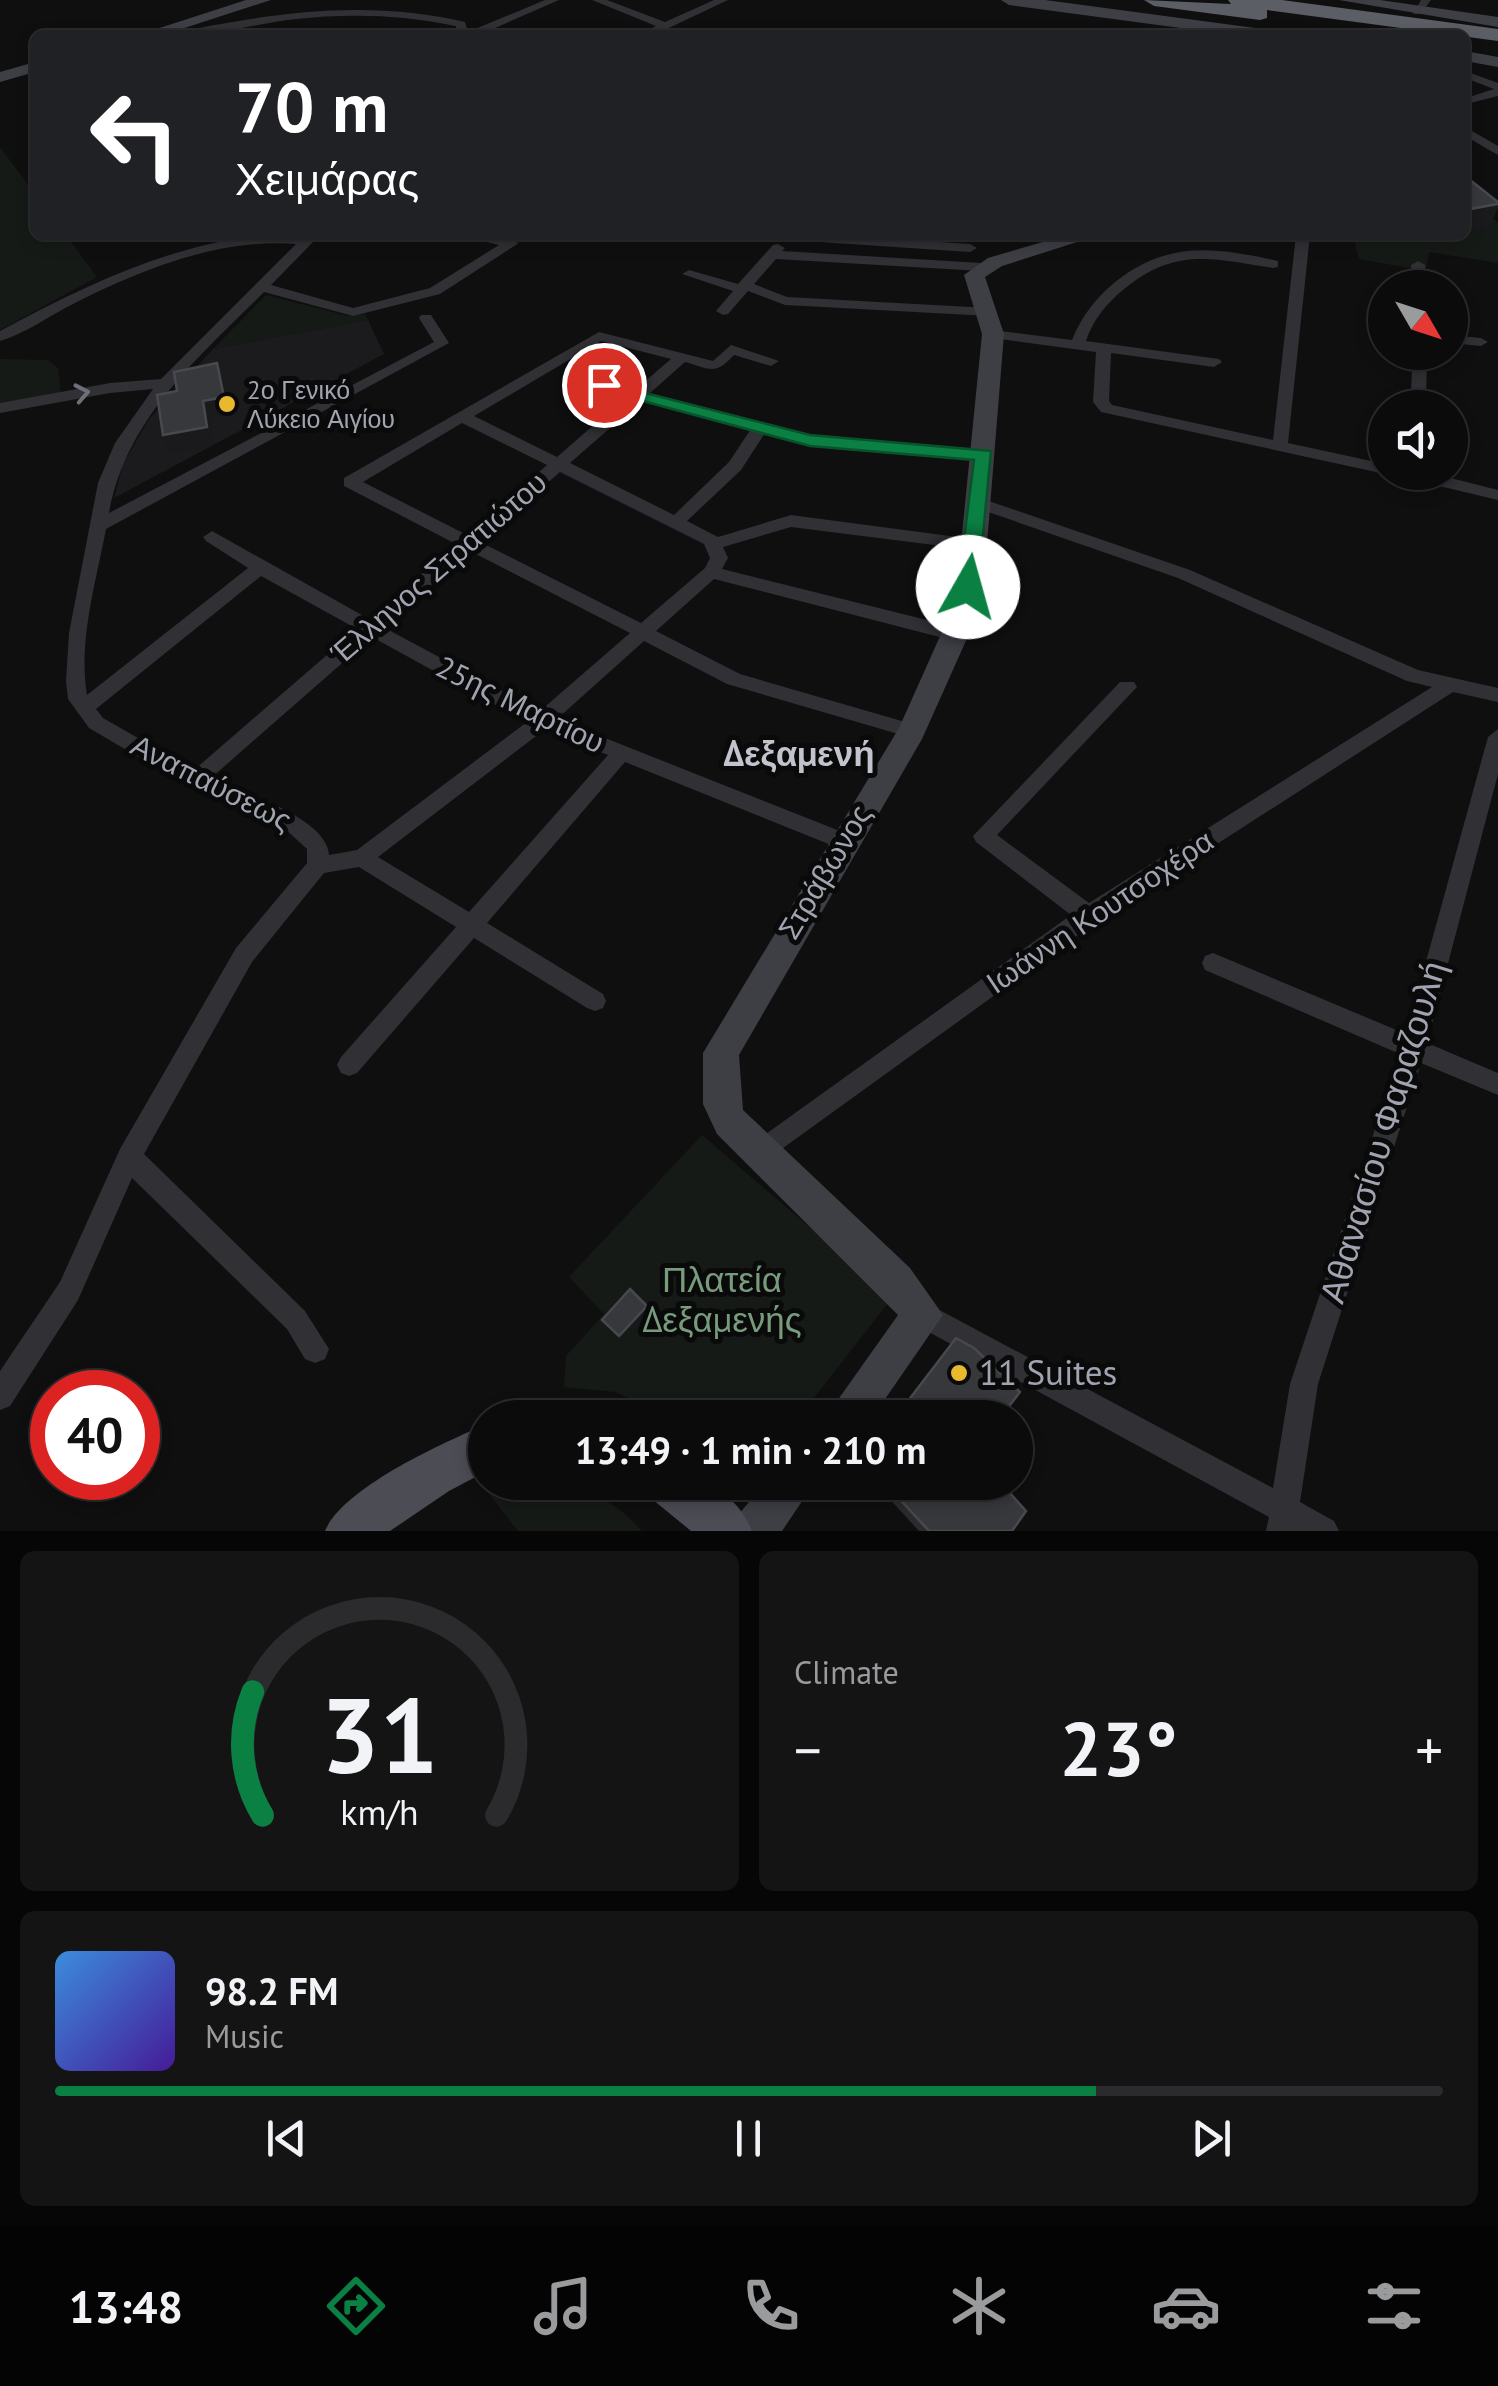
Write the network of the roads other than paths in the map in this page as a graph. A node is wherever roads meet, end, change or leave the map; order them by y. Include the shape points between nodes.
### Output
1 (263, 0) edge
2 (554, 0) edge
3 (597, 0) edge
4 (723, 0) edge
5 (1010, 0) edge
6 (1154, 0) edge
7 (1225, 0) edge
8 (1347, 0) edge
9 (1247, 5) edge
10 (1422, 6) edge
11 (1498, 22) edge
12 (665, 26) junction
13 (163, 30) edge
14 (208, 30) edge
15 (464, 30) edge
16 (479, 30) edge
17 (656, 30) edge
18 (1218, 30) joint
19 (1384, 30) edge
20 (1463, 30) edge
21 (1470, 31) edge
22 (1498, 34) edge
23 (1470, 43) edge
24 (1498, 47) edge
25 (1470, 57) edge
26 (1498, 62) edge
27 (30, 68) edge
28 (1470, 76) edge
29 (0, 77) edge
30 (1498, 90) edge
31 (1470, 102) dead end
32 (1470, 134) edge
33 (1494, 149) edge
34 (243, 240) edge
35 (308, 240) edge
36 (491, 240) edge
37 (520, 240) edge
38 (785, 240) edge
39 (842, 240) edge
40 (1050, 240) edge
41 (1303, 240) edge
42 (512, 244) junction
43 (973, 250) edge
44 (772, 255) junction
45 (1273, 264) dead end
46 (1418, 265) dead end
47 (1418, 270) edge
48 (688, 274) dead end
49 (262, 287) junction
50 (742, 287) junction
51 (722, 311) dead end
52 (426, 318) dead end
53 (991, 323) junction
54 (0, 337) edge
55 (1468, 341) edge
56 (1481, 342) dead end
57 (1078, 344) junction
58 (1104, 347) junction
59 (684, 356) junction
60 (771, 361) dead end
61 (1214, 362) dead end
62 (570, 376) dead end
63 (165, 384) junction
64 (639, 394) junction
65 (0, 408) edge
66 (461, 416) junction
67 (760, 428) junction
68 (1280, 446) junction
69 (984, 455) junction
70 (1368, 464) edge
71 (558, 465) junction
72 (1468, 487) edge
73 (1498, 495) edge
74 (977, 502) junction
75 (675, 522) junction
76 (100, 526) junction
77 (212, 537) dead end
78 (469, 542) junction
79 (974, 544) junction
80 (716, 547) junction
81 (260, 568) junction
82 (711, 572) junction
83 (368, 628) junction
84 (644, 630) junction
85 (955, 634) junction
86 (1448, 686) junction
87 (1127, 687) dead end
88 (1498, 695) edge
89 (83, 709) junction
90 (542, 722) junction
91 (912, 731) junction
92 (1498, 736) edge
93 (620, 755) junction
94 (195, 780) junction
95 (843, 841) junction
96 (362, 858) junction
97 (318, 865) junction
98 (1088, 915) junction
99 (470, 924) junction
100 (1213, 963) dead end
101 (595, 1002) dead end
102 (1414, 1048) junction
103 (349, 1065) dead end
104 (1498, 1084) edge
105 (761, 1152) junction
106 (129, 1157) junction
107 (923, 1314) junction
108 (316, 1349) dead end
109 (0, 1396) edge
110 (859, 1400) edge
111 (467, 1456) edge
112 (691, 1500) edge
113 (779, 1500) edge
114 (1284, 1520) edge
115 (349, 1531) edge
116 (728, 1531) edge
117 (754, 1531) edge
118 (1324, 1531) edge

1 - 13 street
2 - 16 street
3 - 12 street
4 - 12 street
5 - 18 street
6 - 9 highway
7 - 18 street
8 - 10 street
9 - 19 highway
9 - 20 highway
10 - 11 street
12 - 17 street
14 - 15 street via 362,6 434,12
21 - 22 highway
23 - 24 highway
25 - 26 street
27 - 29 street
28 - 30 street
30 - 31 street
32 - 33 street
34 - 54 street via 75,295
35 - 49 street
36 - 42 street
37 - 42 street
38 - 44 street
39 - 43 street
40 - 43 street
41 - 68 street
42 - 49 street via 436,290 353,312
43 - 44 street
43 - 53 street, Στράβωνος via 974,278
44 - 50 street
45 - 57 street via 1196,252 1156,258 1102,301
46 - 47 street
48 - 50 street
49 - 63 street
50 - 51 street
50 - 53 street via 785,301
52 - 76 street via 442,343
53 - 57 street
53 - 69 street, Στράβωνος
55 - 56 street
57 - 58 street
58 - 61 street
58 - 68 street via 1101,402 1107,408
59 - 60 street via 716,366 730,349
59 - 64 street, Έλληνος Στρατιώτου
59 - 66 street via 599,336
62 - 64 street
65 -> 63 street
63 - 76 street via 111,466
64 - 67 street
64 - 71 street, Έλληνος Στρατιώτου
66 - 71 street
66 - 78 street via 350,482
67 - 69 street via 810,440
67 - 75 street via 735,466
68 - 70 street
69 - 74 street, Στράβωνος
71 - 75 street
71 - 78 street, Έλληνος Στρατιώτου
72 - 73 street
74 - 79 street, Στράβωνος
74 - 86 street via 1184,574
75 - 80 street
76 - 89 street via 78,633 75,681
77 - 81 street, 25ης Μαρτίου
78 - 83 street, Έλληνος Στρατιώτου
78 - 84 street
79 - 80 street via 791,521
79 - 85 street, Στράβωνος
80 - 82 street
81 - 83 street, 25ης Μαρτίου
81 - 89 street
82 - 84 street
82 - 85 street
83 - 90 street, 25ης Μαρτίου
83 - 94 street, Έλληνος Στρατιώτου
84 - 90 street
84 - 91 street via 734,679
85 - 91 street, Στράβωνος
86 - 88 street
86 - 98 street, Ιωάννη Κουτσοχέρα
87 - 98 street via 983,836
89 - 94 street, Αναπαύσεως
90 - 93 street, 25ης Μαρτίου
90 - 96 street
91 - 95 street, Στράβωνος
92 - 102 street, Αθανασίου Φαραζουλή
93 - 95 street, 25ης Μαρτίου
93 - 99 street
94 - 97 street, Αναπαύσεως via 309,834 318,846
95 - 105 street, Στράβωνος via 721,1053 721,1104
96 - 97 street
96 - 99 street
97 - 106 street via 244,956
98 - 105 street, Ιωάννη Κουτσοχέρα
99 - 101 street
99 - 103 street
100 - 102 street
102 - 104 street
102 - 114 street, Αθανασίου Φαραζουλή via 1304,1384
105 - 107 street, Στράβωνος
106 - 108 street via 296,1320
106 - 109 street via 69,1291
107 - 110 street
107 - 114 street
111 - 115 main road
112 - 116 main road
113 - 117 street
114 - 118 street

